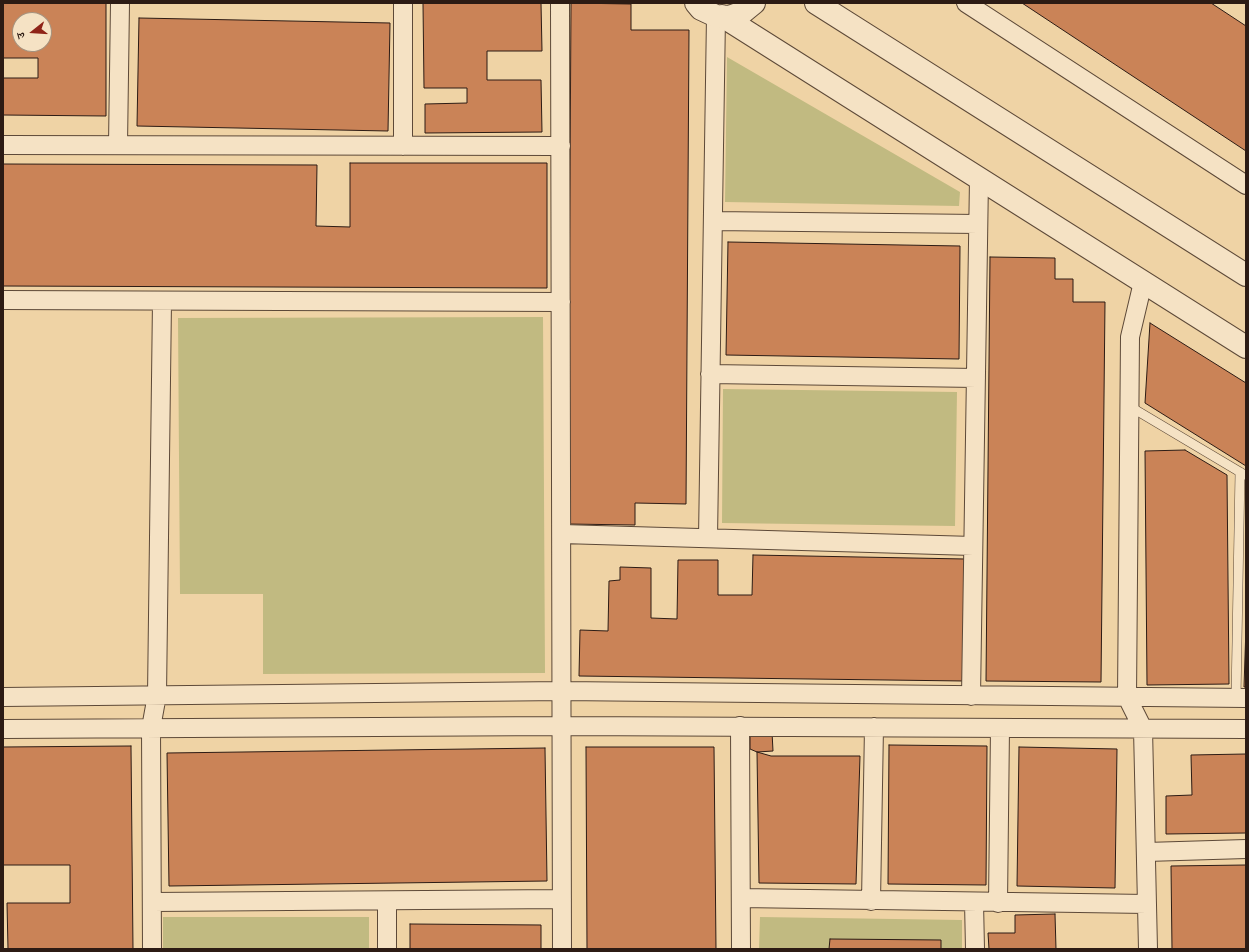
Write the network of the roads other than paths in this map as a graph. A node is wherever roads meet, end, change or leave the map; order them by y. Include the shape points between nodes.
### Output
1 (120, 3) edge
2 (403, 3) edge
3 (560, 3) edge
4 (696, 3) edge
5 (754, 3) edge
6 (816, 3) edge
7 (966, 3) edge
8 (719, 16) junction
9 (3, 145) edge
10 (118, 145) junction
11 (403, 146) junction
12 (561, 146) junction
13 (979, 179) junction
14 (1246, 185) edge
15 (712, 221) junction
16 (978, 224) junction
17 (1246, 275) edge
18 (1143, 282) junction
19 (3, 300) edge
20 (162, 301) junction
21 (561, 302) junction
22 (1246, 347) edge
23 (710, 374) junction
24 (976, 378) junction
25 (1129, 406) junction
26 (1243, 474) edge
27 (562, 534) junction
28 (708, 538) junction
29 (974, 546) junction
30 (1242, 597) edge
31 (562, 691) junction
32 (157, 695) junction
33 (971, 696) junction
34 (3, 697) edge
35 (1127, 697) junction
36 (1241, 698) edge
37 (562, 726) junction
38 (740, 726) junction
39 (874, 727) junction
40 (151, 728) junction
41 (1000, 728) junction
42 (3, 729) edge
43 (1143, 729) junction
44 (1246, 729) edge
45 (1246, 849) edge
46 (1146, 852) junction
47 (741, 898) junction
48 (562, 899) junction
49 (387, 901) junction
50 (872, 901) junction
51 (152, 902) junction
52 (974, 902) junction
53 (998, 903) junction
54 (1147, 904) junction
55 (152, 949) edge
56 (387, 949) edge
57 (562, 949) edge
58 (741, 949) edge
59 (975, 949) edge
60 (1148, 949) edge

1 - 10 street
2 - 11 street
3 - 12 street
4 - 8 street
5 - 8 street via 743,12 729,17
6 - 17 street
7 - 14 street
8 - 13 street
8 - 15 street
9 - 10 street
10 - 11 street
11 - 12 street
12 - 21 street
13 - 16 street
13 - 18 street
15 - 16 street
15 - 23 street
16 - 24 street
18 - 22 street
18 - 25 street via 1130,337
19 - 20 street
20 - 21 street
20 - 32 street
21 - 27 street
23 - 24 street
23 - 28 street
24 - 29 street
25 - 26 lane
25 - 35 street
26 - 30 lane
27 - 28 street
27 - 31 street
28 - 29 street
29 - 33 street
30 - 36 lane
31 - 32 street
31 - 33 street
31 - 37 street
32 - 34 street
32 - 40 street
33 - 35 street
35 - 36 street
35 - 43 street
37 - 38 street
37 - 40 street
37 - 48 street
38 - 39 street
38 - 47 street
39 - 41 street
39 - 50 street
40 - 42 street
40 - 51 street
41 - 43 street
41 - 53 street
43 - 44 street
43 - 46 street
45 - 46 street
46 - 54 street
47 - 50 street
47 - 58 street
48 - 49 street
48 - 57 street
49 - 51 street
49 - 56 street
50 - 52 street
51 - 55 street
52 - 53 street
52 - 59 street
53 - 54 street
54 - 60 street

